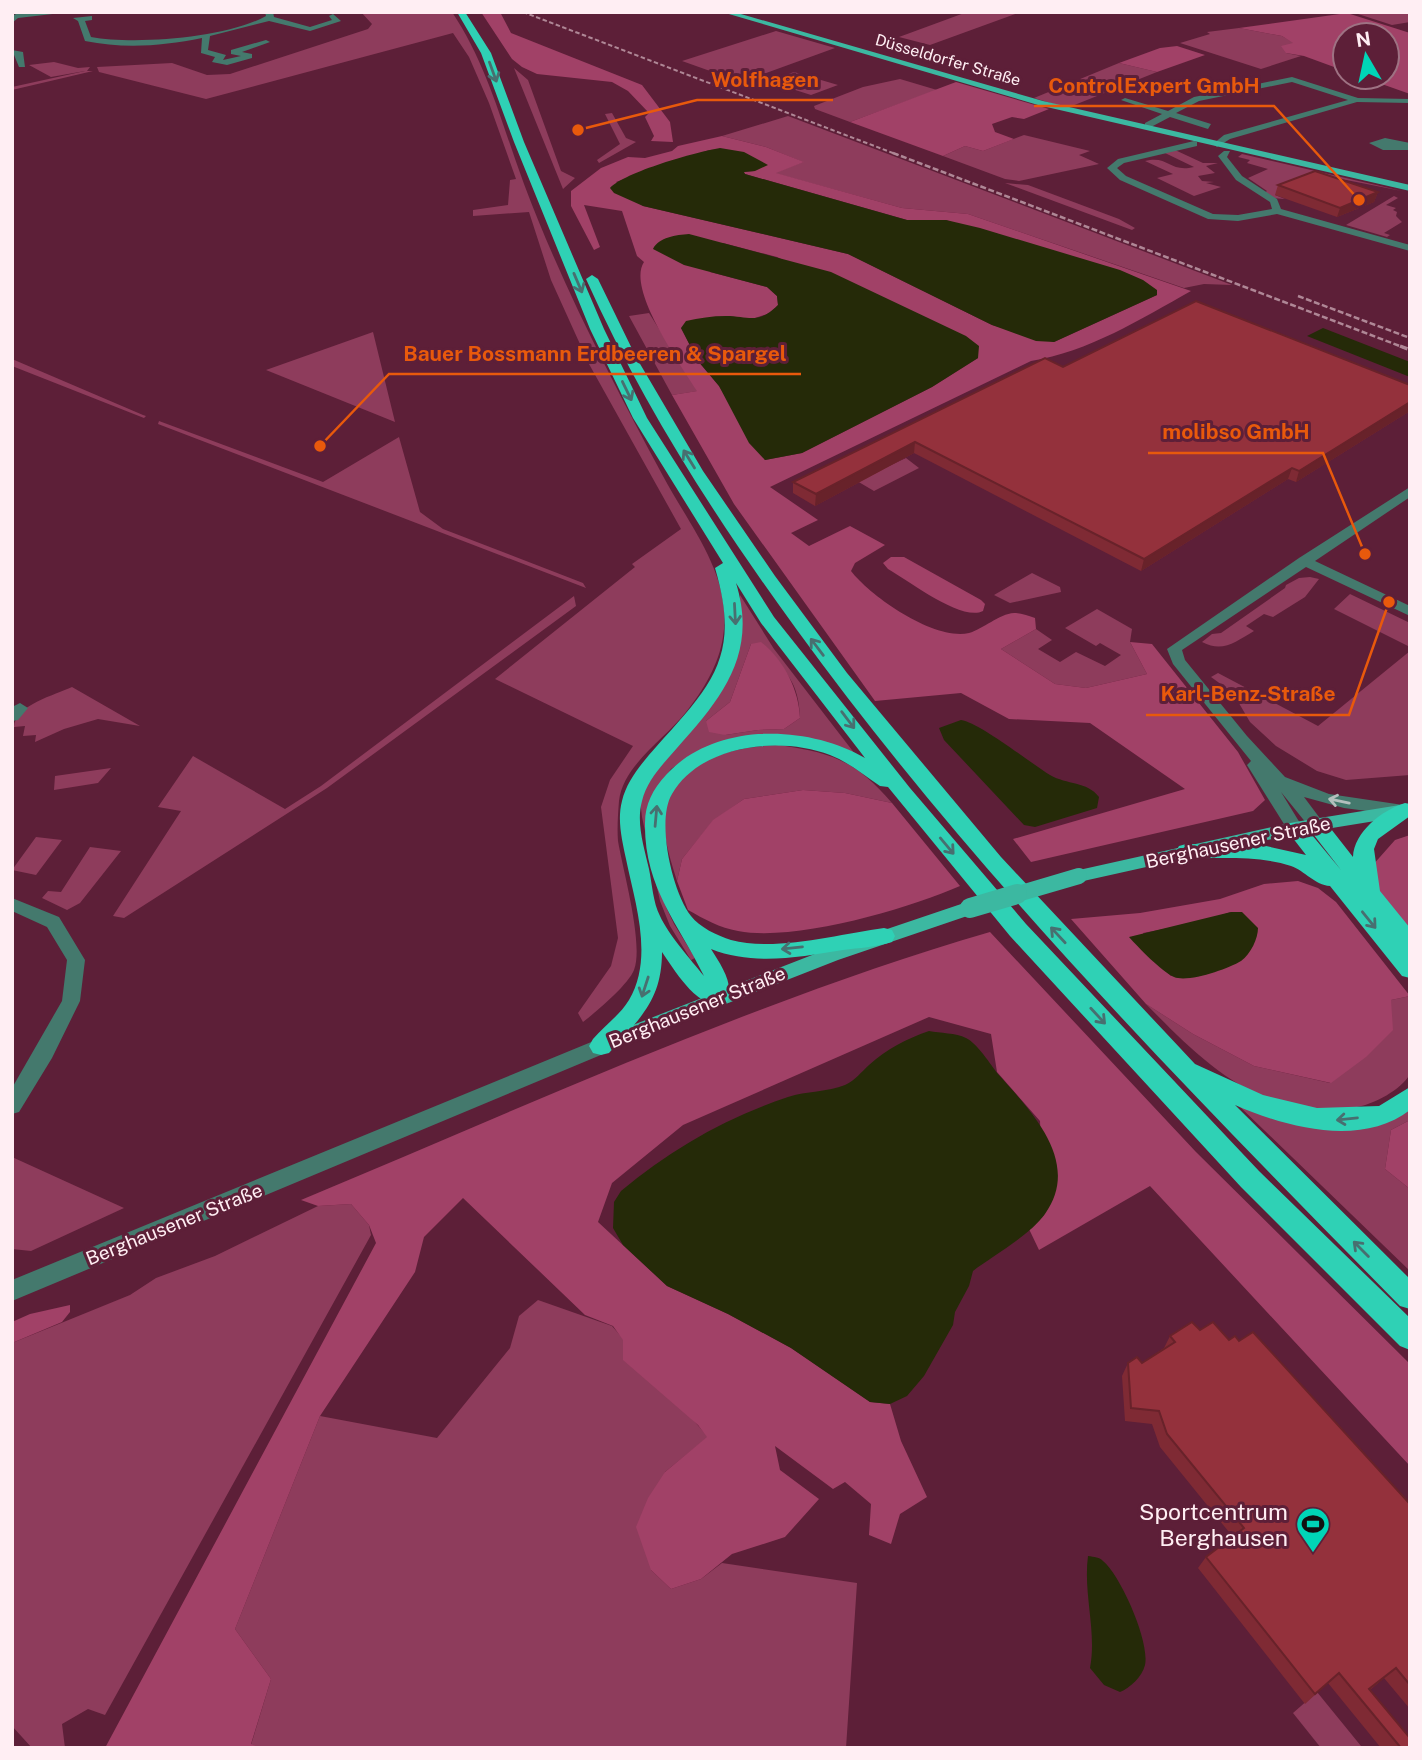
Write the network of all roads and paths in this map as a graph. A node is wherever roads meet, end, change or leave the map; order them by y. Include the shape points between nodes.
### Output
1 (66, 12) edge
2 (158, 12) edge
3 (178, 12) edge
4 (461, 12) edge
5 (473, 12) edge
6 (725, 12) edge
7 (269, 15) edge
8 (85, 16) edge
9 (333, 16) dead end
10 (12, 21) edge
11 (206, 36) junction
12 (266, 42) dead end
13 (234, 52) junction
14 (13, 53) edge
15 (220, 56) junction
16 (17, 68) edge
17 (1125, 100) dead end
18 (1357, 100) junction
19 (1410, 101) edge
20 (1170, 113) junction
21 (1148, 125) dead end
22 (1208, 126) dead end
23 (1194, 144) dead end
24 (1217, 144) junction
25 (1227, 153) dead end
26 (1410, 188) edge
27 (1277, 211) junction
28 (1410, 248) edge
29 (1410, 491) edge
30 (707, 527) junction
31 (1304, 561) junction
32 (1410, 612) edge
33 (1241, 740) junction
34 (1276, 777) junction
35 (904, 793) junction
36 (1408, 809) edge
37 (1317, 825) junction
38 (1295, 828) junction
39 (1186, 851) junction
40 (1344, 889) junction
41 (1371, 895) junction
42 (12, 904) edge
43 (650, 919) junction
44 (686, 926) junction
45 (884, 936) junction
46 (1410, 944) edge
47 (1410, 970) edge
48 (718, 998) junction
49 (601, 1046) junction
50 (1170, 1058) junction
51 (1410, 1097) edge
52 (12, 1105) edge
53 (12, 1291) edge
54 (1410, 1297) edge
55 (1410, 1337) edge

1 - 10 street via 16,16
2 - 3 street
4 -> 30 highway via 486,53 597,329 640,418
50 -> 5 highway via 1013,887 884,733 725,517 661,413 603,304 503,62
6 - 24 main road, Düsseldorfer Straße via 1041,103
7 - 9 street via 312,28 337,21
7 - 11 street
8 - 11 street via 88,39 99,46
11 - 15 street via 204,51
12 - 13 street
13 - 15 street
13 - 15 street via 249,56 227,63 215,60
14 - 16 street via 20,54
17 - 20 street
18 - 19 street
18 - 20 street via 1292,79 1197,99
18 - 24 street via 1227,137
20 - 21 street
20 - 22 street
23 - 27 street via 1121,161 1112,168 1123,178 1205,216 1238,218
24 - 26 main road, Düsseldorfer Straße
25 - 27 street via 1222,156 1239,178 1274,201
27 - 28 street
29 - 31 street
30 -> 35 highway via 767,619
30 -> 43 highway via 734,596 735,639 717,688 645,771 631,803 631,833
31 - 32 street
31 - 33 street via 1174,649 1178,661
33 - 34 street
33 - 38 street
36 -> 34 street via 1321,797
34 - 37 street
44 -> 35 highway via 672,899 654,825 666,787 704,755 740,743 804,743 852,758
35 -> 55 highway via 1037,950 1250,1179
36 - 37 main road, Berghausener Straße
36 - 41 highway via 1368,836 1361,852
37 - 38 main road, Berghausener Straße
37 - 41 highway
38 - 39 main road, Berghausener Straße
38 - 40 highway
39 - 40 highway via 1278,855 1300,861
39 - 45 main road, Berghausener Straße, bridge via 1079,876
40 -> 47 highway
41 - 46 highway
42 - 52 street via 53,922 76,960 71,1001
43 - 48 highway via 695,981
43 -> 49 highway via 645,990
45 -> 44 highway via 748,950 729,947
44 - 48 highway via 715,974
45 - 48 main road, Berghausener Straße
48 - 49 main road, Berghausener Straße
49 - 53 street, Berghausener Straße
51 -> 50 highway via 1385,1114 1338,1121 1294,1115 1238,1097
54 -> 50 highway

